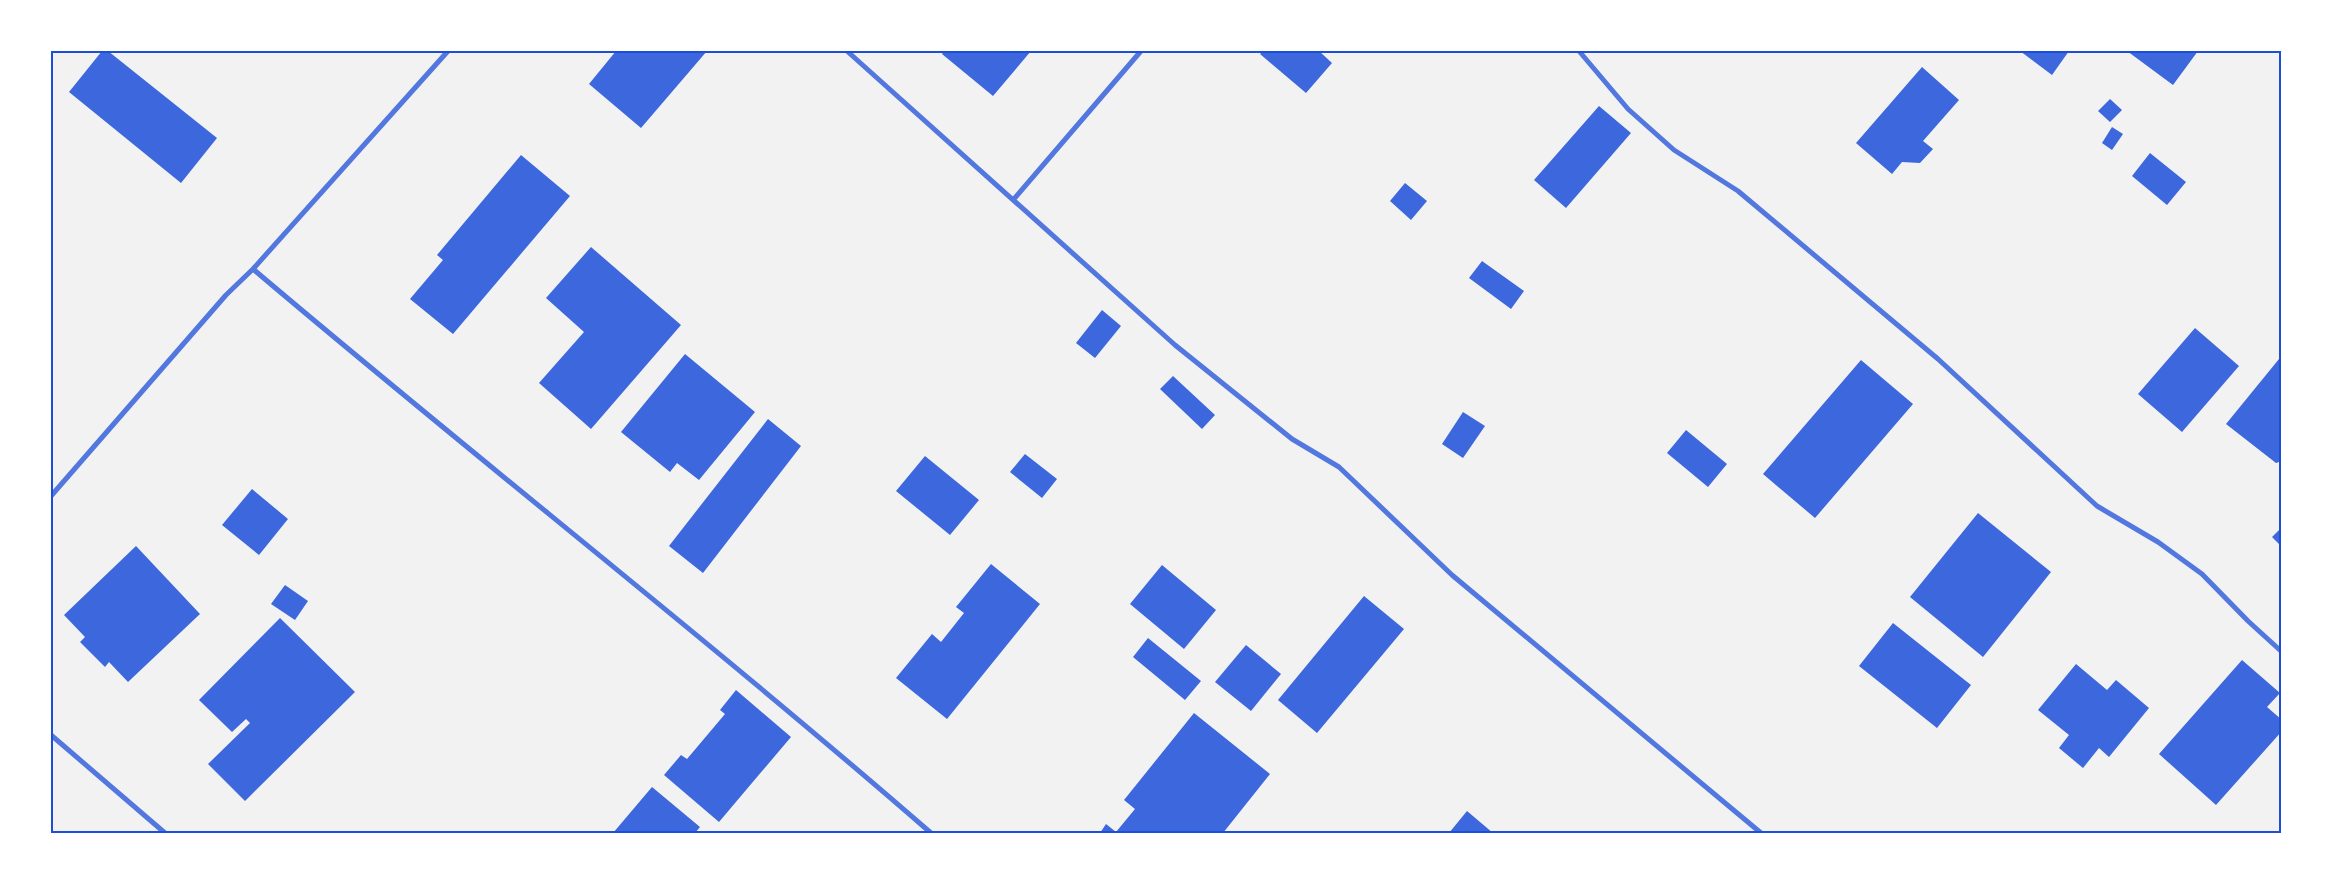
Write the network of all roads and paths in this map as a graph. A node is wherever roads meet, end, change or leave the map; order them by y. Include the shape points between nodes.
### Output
1 (448, 51) edge
2 (847, 51) edge
3 (1141, 51) edge
4 (1579, 51) edge
5 (1014, 199) junction
6 (253, 269) junction
7 (51, 496) edge
8 (2282, 652) edge
9 (51, 735) edge
10 (164, 833) edge
11 (931, 833) edge
12 (1761, 833) edge

1 - 6 street
2 - 5 street
3 - 5 street
4 - 8 street via 1628,109 1674,150 1738,191 1938,358 2097,506 2158,542 2202,574
5 - 12 street via 1174,345 1292,439 1339,467 1452,574
6 - 7 street via 226,295
6 - 11 street via 400,394 845,758
9 - 10 street

